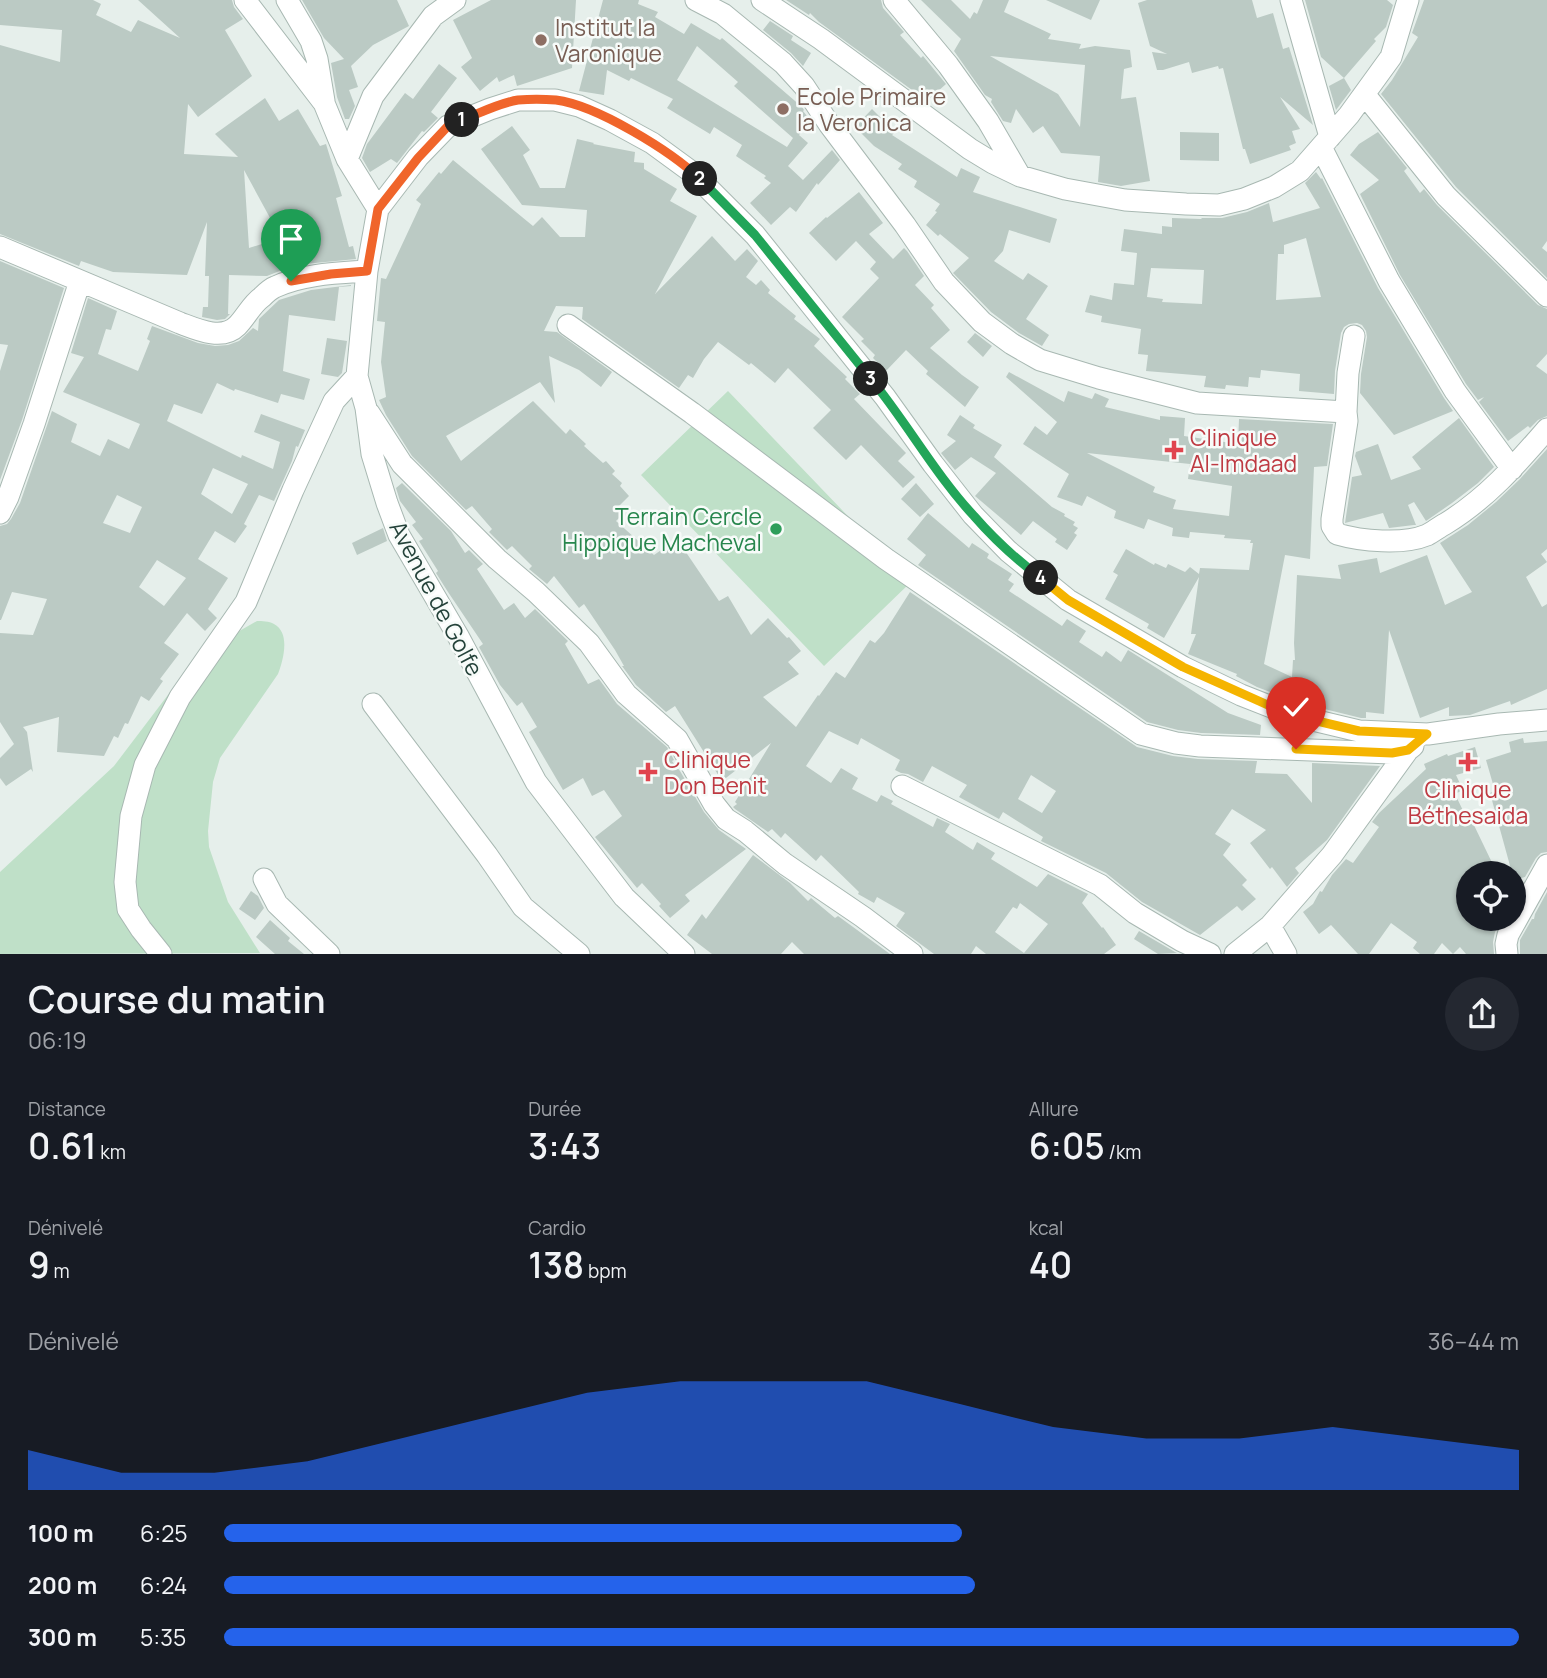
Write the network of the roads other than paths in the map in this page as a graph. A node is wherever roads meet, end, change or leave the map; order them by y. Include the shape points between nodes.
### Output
1 (245, 0) edge
2 (288, 0) edge
3 (455, 0) edge
4 (696, 0) edge
5 (762, 0) edge
6 (894, 0) edge
7 (1291, 0) edge
8 (1408, 0) edge
9 (1364, 96) junction
10 (324, 103) junction
11 (1325, 142) junction
12 (347, 159) junction
13 (1020, 176) junction
14 (378, 209) junction
15 (0, 247) edge
16 (367, 271) junction
17 (80, 281) junction
18 (1547, 296) edge
19 (568, 325) dead end
20 (1354, 336) dead end
21 (357, 376) junction
22 (366, 408) junction
23 (1346, 412) junction
24 (1547, 429) edge
25 (1513, 470) junction
26 (0, 513) edge
27 (373, 704) dead end
28 (1547, 720) edge
29 (1427, 734) junction
30 (1408, 750) junction
31 (902, 786) dead end
32 (1547, 865) edge
33 (264, 879) dead end
34 (1270, 926) junction
35 (161, 954) edge
36 (329, 954) edge
37 (579, 954) edge
38 (684, 954) edge
39 (912, 954) edge
40 (1210, 954) edge
41 (1234, 954) edge
42 (1286, 954) edge
43 (1507, 954) edge

1 - 10 street
2 - 10 street via 311,41
3 - 12 street via 433,16 373,96
4 - 23 street via 723,14 783,63 944,282 982,322 1012,344 1040,360 1197,403
5 - 13 street via 970,149
6 - 13 street via 964,87
7 - 11 street
8 - 9 street via 1391,57
9 - 11 street
9 - 18 street via 1446,196
10 - 12 street
11 - 13 street via 1300,171 1274,187 1219,205 1125,200 1065,190
11 - 25 street via 1389,281 1455,391
12 - 14 street
14 - 16 street, Avenue de Golfe
14 - 29 street, Avenue de Golfe via 448,126 490,109 518,100 555,100 610,120 694,173 725,203 885,397 973,515 1068,600 1183,667 1292,715 1359,731
15 - 17 street
16 - 17 street via 291,281 273,288 235,328 217,333 180,323
16 - 21 street, Avenue de Golfe
17 - 26 street
19 - 30 street via 886,559 1142,734 1200,746
20 - 23 street
21 - 22 street, Avenue de Golfe
21 - 35 street via 334,401 246,602 180,697 145,765 131,816 125,882 128,909
22 - 38 street, Avenue de Golfe via 372,454 399,535 536,782 624,897
22 - 39 street via 402,464 496,559 589,643 626,694 677,738 726,819
23 - 25 street via 1332,519 1337,534 1393,541 1426,535 1458,516
24 - 25 street
27 - 37 street via 523,907
28 - 29 street, Avenue de Golfe
29 - 30 street
30 - 34 street via 1332,855
31 - 40 street via 1100,885 1135,913
32 - 43 street via 1508,935
33 - 36 street via 277,904
34 - 41 street
34 - 42 street

